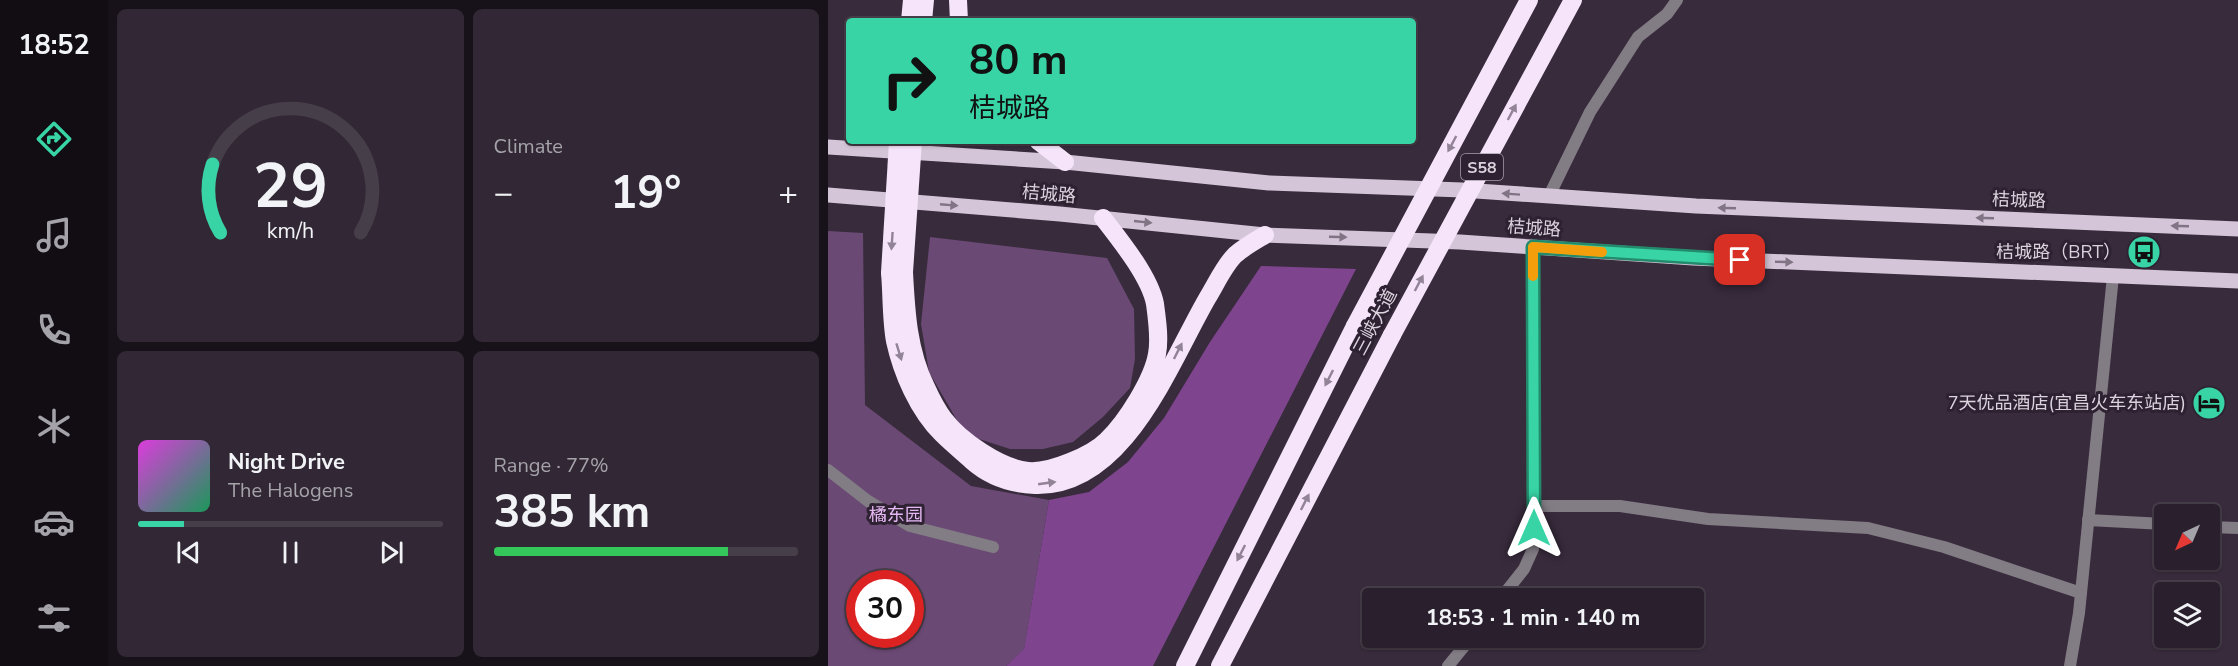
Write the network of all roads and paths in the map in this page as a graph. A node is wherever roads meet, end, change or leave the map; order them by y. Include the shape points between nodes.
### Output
1 (912, 0) edge
2 (925, 0) edge
3 (958, 0) edge
4 (1529, 0) edge
5 (1573, 0) edge
6 (1677, 0) edge
7 (910, 18) edge
8 (923, 18) edge
9 (960, 18) edge
10 (898, 144) edge
11 (913, 144) edge
12 (1042, 144) edge
13 (828, 147) edge
14 (1065, 162) junction
15 (828, 195) edge
16 (1549, 196) junction
17 (1103, 218) junction
18 (2238, 229) edge
19 (1265, 235) junction
20 (1533, 247) junction
21 (897, 272) junction
22 (2114, 276) junction
23 (2238, 281) edge
24 (828, 470) edge
25 (1534, 506) junction
26 (2088, 520) junction
27 (2154, 523) edge
28 (2220, 527) edge
29 (2238, 528) edge
30 (993, 547) dead end
31 (1509, 588) edge
32 (2081, 593) junction
33 (1463, 648) edge
34 (1185, 666) edge
35 (1220, 666) edge
36 (1448, 666) edge
37 (2070, 666) edge

1 - 7 highway
2 - 8 highway
3 - 9 highway
4 -> 34 highway, 三峡大道 / S58, bridge via 1355,326
35 -> 5 highway, 三峡大道 / S58, bridge via 1392,335
6 - 16 street via 1667,14 1638,37 1590,112
10 -> 21 highway, bridge
11 - 21 highway, bridge
12 - 14 highway
13 - 14 main road, 桔城路
16 -> 14 main road, 桔城路 via 1269,183
15 -> 17 main road, 桔城路
18 -> 16 main road, 桔城路
17 -> 19 main road, 桔城路
17 - 21 highway via 1136,261 1155,301 1157,354 1129,415 1106,441 1058,468 1029,471 1003,464 972,445 945,420 925,386 908,330
19 -> 20 main road, 桔城路
21 -> 19 highway via 895,340 910,388 940,432 996,477 1019,484 1044,485 1070,479 1119,446 1139,422 1234,257
20 -> 22 main road, 桔城路 via 1693,258
20 - 25 street
22 - 23 main road, 桔城路
22 - 26 street
24 - 30 street via 868,501 910,526
25 - 31 street via 1533,549
25 - 32 street via 1620,507 1708,519 1868,528 1944,547
26 - 27 street
26 - 32 street
28 - 29 street
32 - 37 street
33 - 36 street

